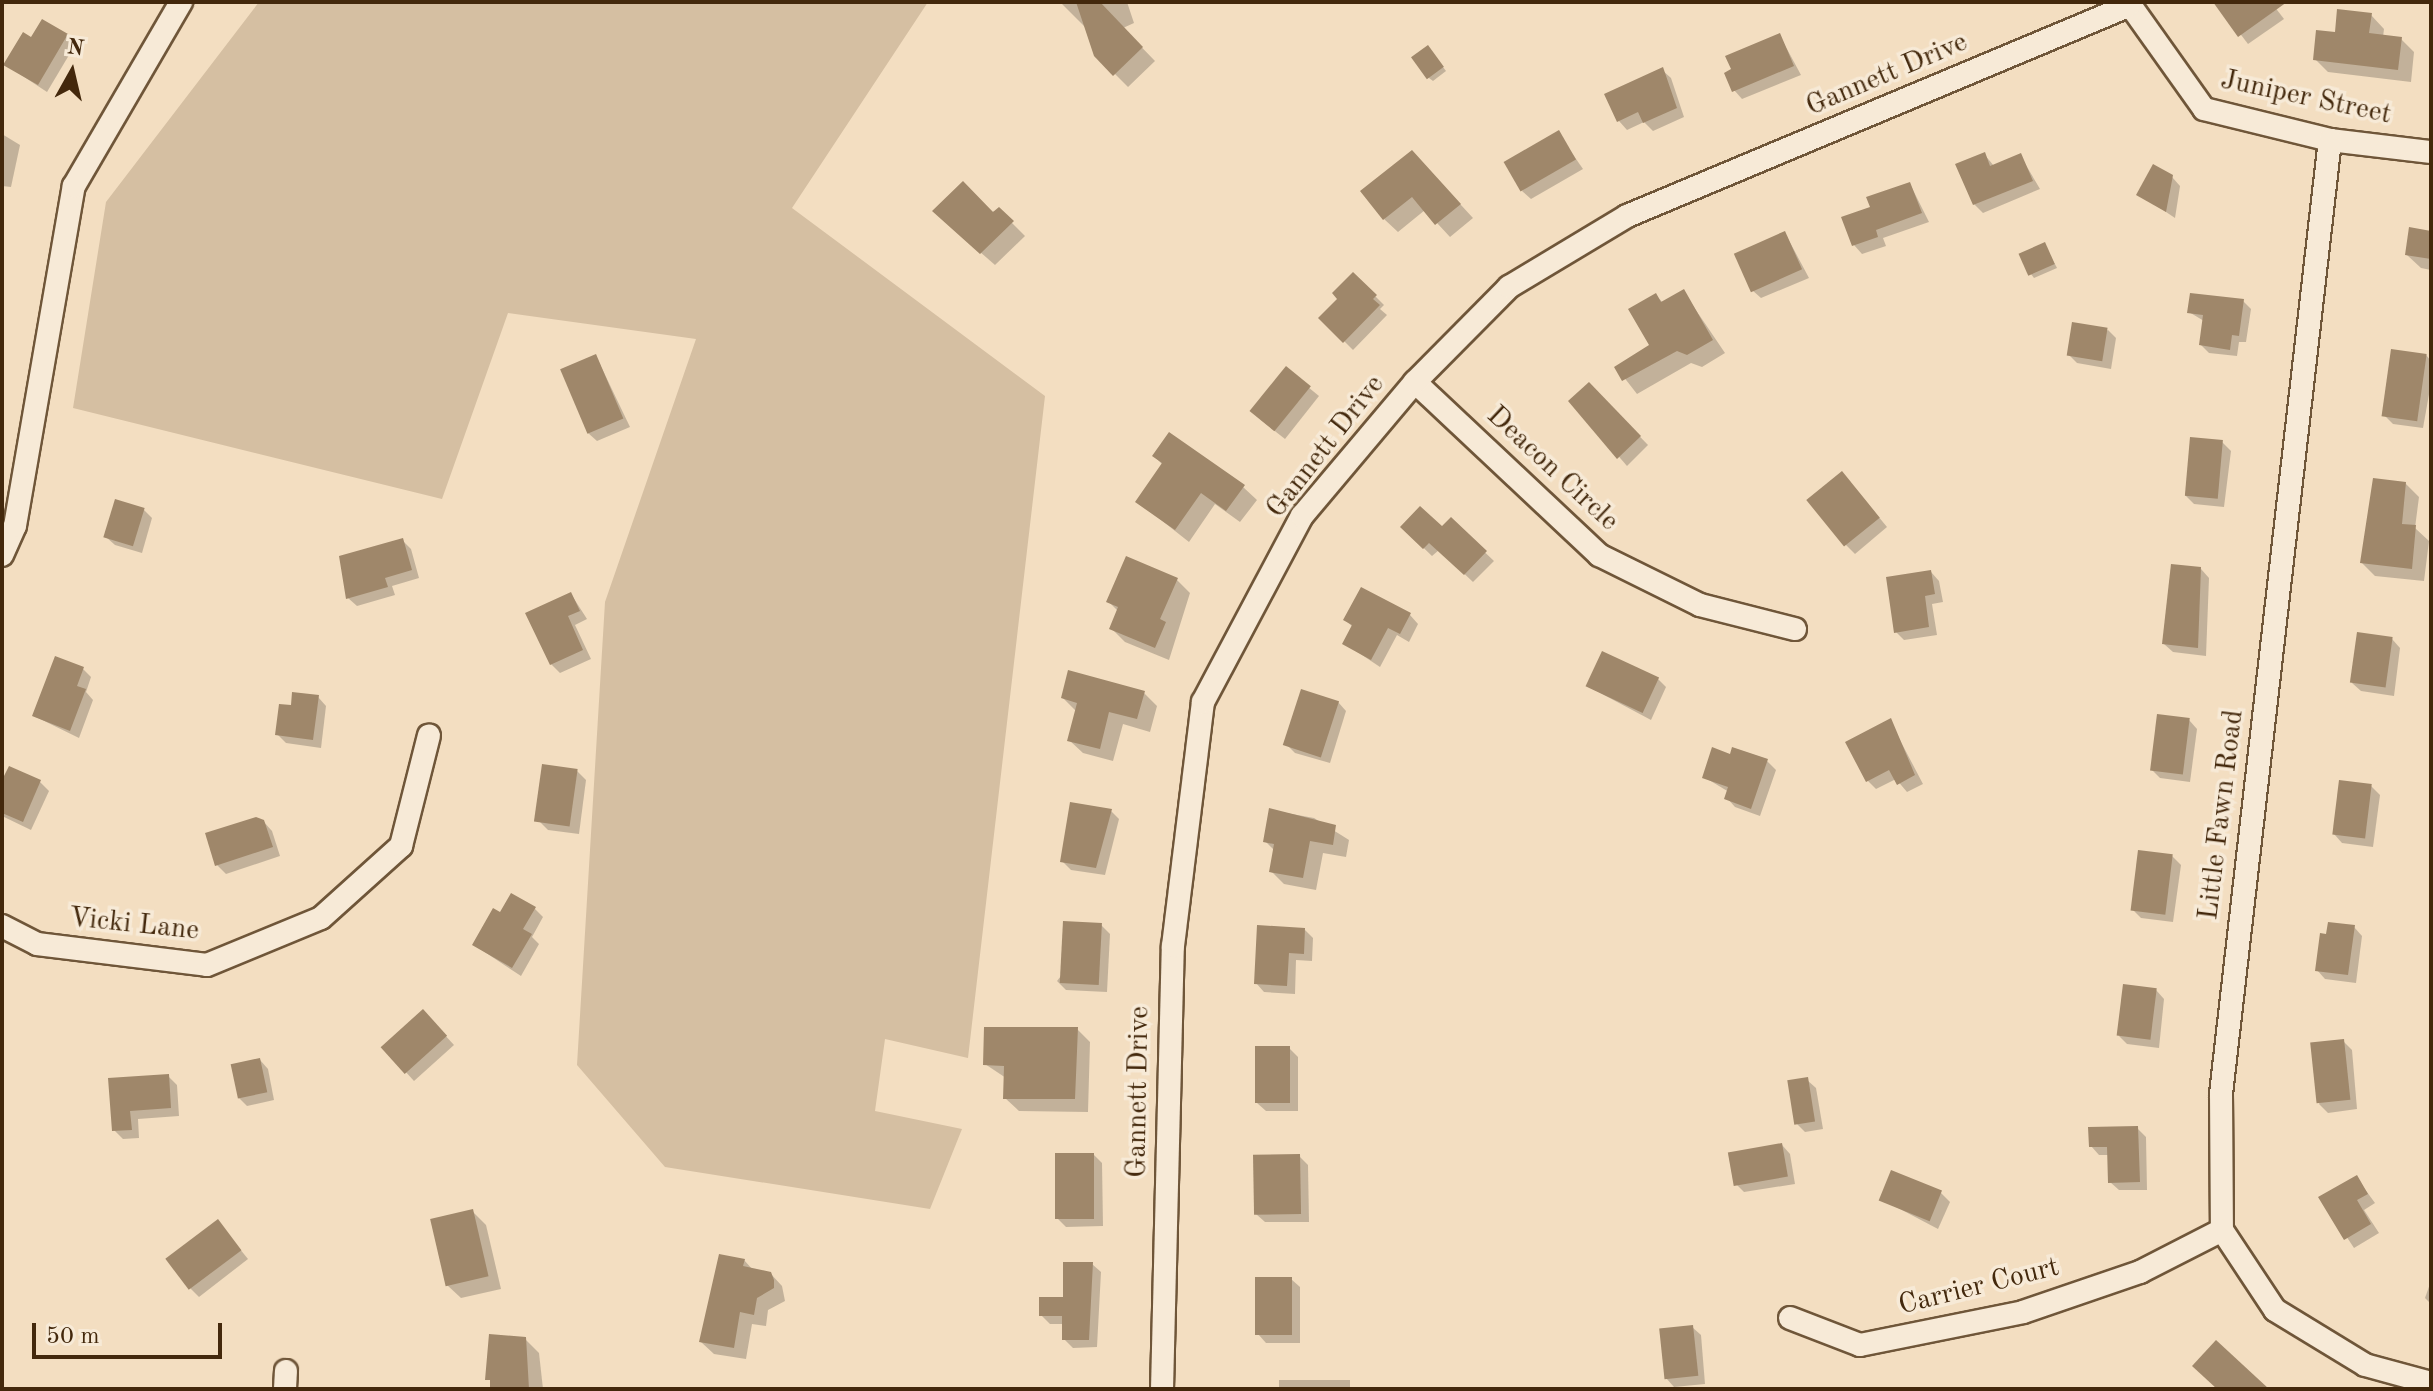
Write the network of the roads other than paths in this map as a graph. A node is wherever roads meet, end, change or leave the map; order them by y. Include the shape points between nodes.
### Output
1 (181, 2) edge
2 (2128, 4) edge
3 (2330, 140) junction
4 (2431, 152) edge
5 (1415, 382) junction
6 (2, 555) edge
7 (1795, 629) dead end
8 (429, 735) dead end
9 (2, 926) edge
10 (2222, 1230) junction
11 (1790, 1318) dead end
12 (2431, 1383) edge
13 (1162, 1389) edge

1 - 6 street via 74,186 15,526
2 - 3 street, Juniper Street via 2204,109
2 - 5 street, Gannett Drive via 1627,216 1509,287
3 - 4 street, Juniper Street
3 - 10 street, Little Fawn Road via 2221,1094
5 - 7 street, Deacon Circle via 1599,555 1700,605
5 - 13 street, Gannett Drive via 1302,516 1203,702 1173,946
8 - 9 street, Vicki Lane via 401,846 321,918 207,965 37,944
10 - 11 street, Carrier Court via 2140,1272 2023,1312 1860,1345
10 - 12 street via 2275,1310 2365,1365

